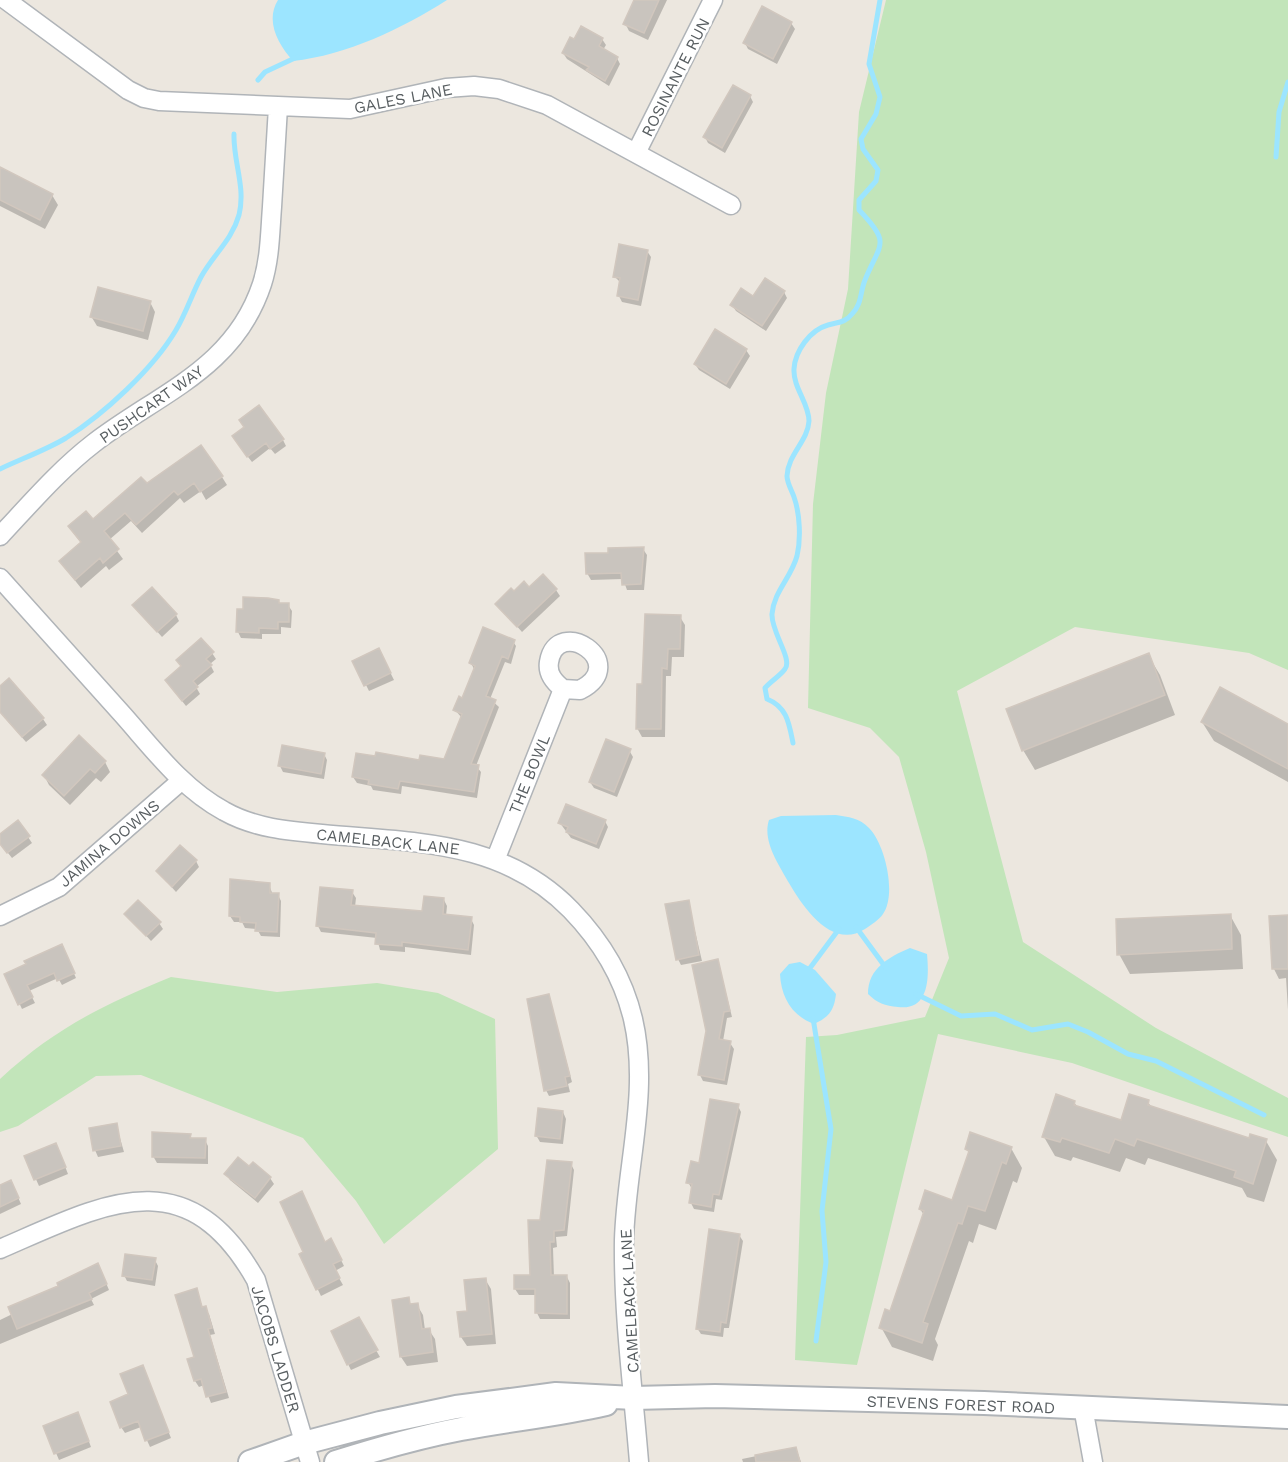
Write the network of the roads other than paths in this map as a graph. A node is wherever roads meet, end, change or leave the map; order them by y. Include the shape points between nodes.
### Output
1 (6, 0) edge
2 (713, 0) edge
3 (278, 107) junction
4 (636, 153) junction
5 (731, 205) dead end
6 (0, 536) edge
7 (0, 578) edge
8 (563, 689) dead end
9 (182, 780) junction
10 (496, 858) junction
11 (0, 916) edge
12 (0, 1249) edge
13 (633, 1398) junction
14 (1083, 1407) junction
15 (1288, 1417) edge
16 (307, 1453) edge
17 (250, 1462) edge
18 (336, 1462) edge
19 (639, 1462) edge
20 (1093, 1462) edge

1 - 3 street, GALES LANE via 144,98
2 - 4 street, ROSINANTE RUN
3 - 4 street, GALES LANE via 350,109 446,88 499,89 547,105
3 - 6 street, PUSHCART WAY via 269,251 249,315 202,370 86,449
4 - 5 street, GALES LANE
7 - 9 street, CAMELBACK LANE
8 - 10 street, THE BOWL
9 - 10 street, CAMELBACK LANE via 221,810 258,825 467,849
9 - 11 street, JAMINA DOWNS via 59,887
10 - 13 street, CAMELBACK LANE via 560,898 588,927 613,965 632,1015 640,1073 626,1208 624,1273
12 - 16 street, JACOBS LADDER via 111,1204 172,1205 206,1221 233,1245 256,1280
13 - 14 street, STEVENS FOREST ROAD via 715,1396
13 - 16 street, STEVENS FOREST ROAD via 556,1394 496,1402 391,1421
13 - 18 street, STEVENS FOREST ROAD via 460,1429
13 - 19 street, CAMELBACK LANE
14 - 15 street, STEVENS FOREST ROAD
14 - 20 street
16 - 17 street, STEVENS FOREST ROAD

